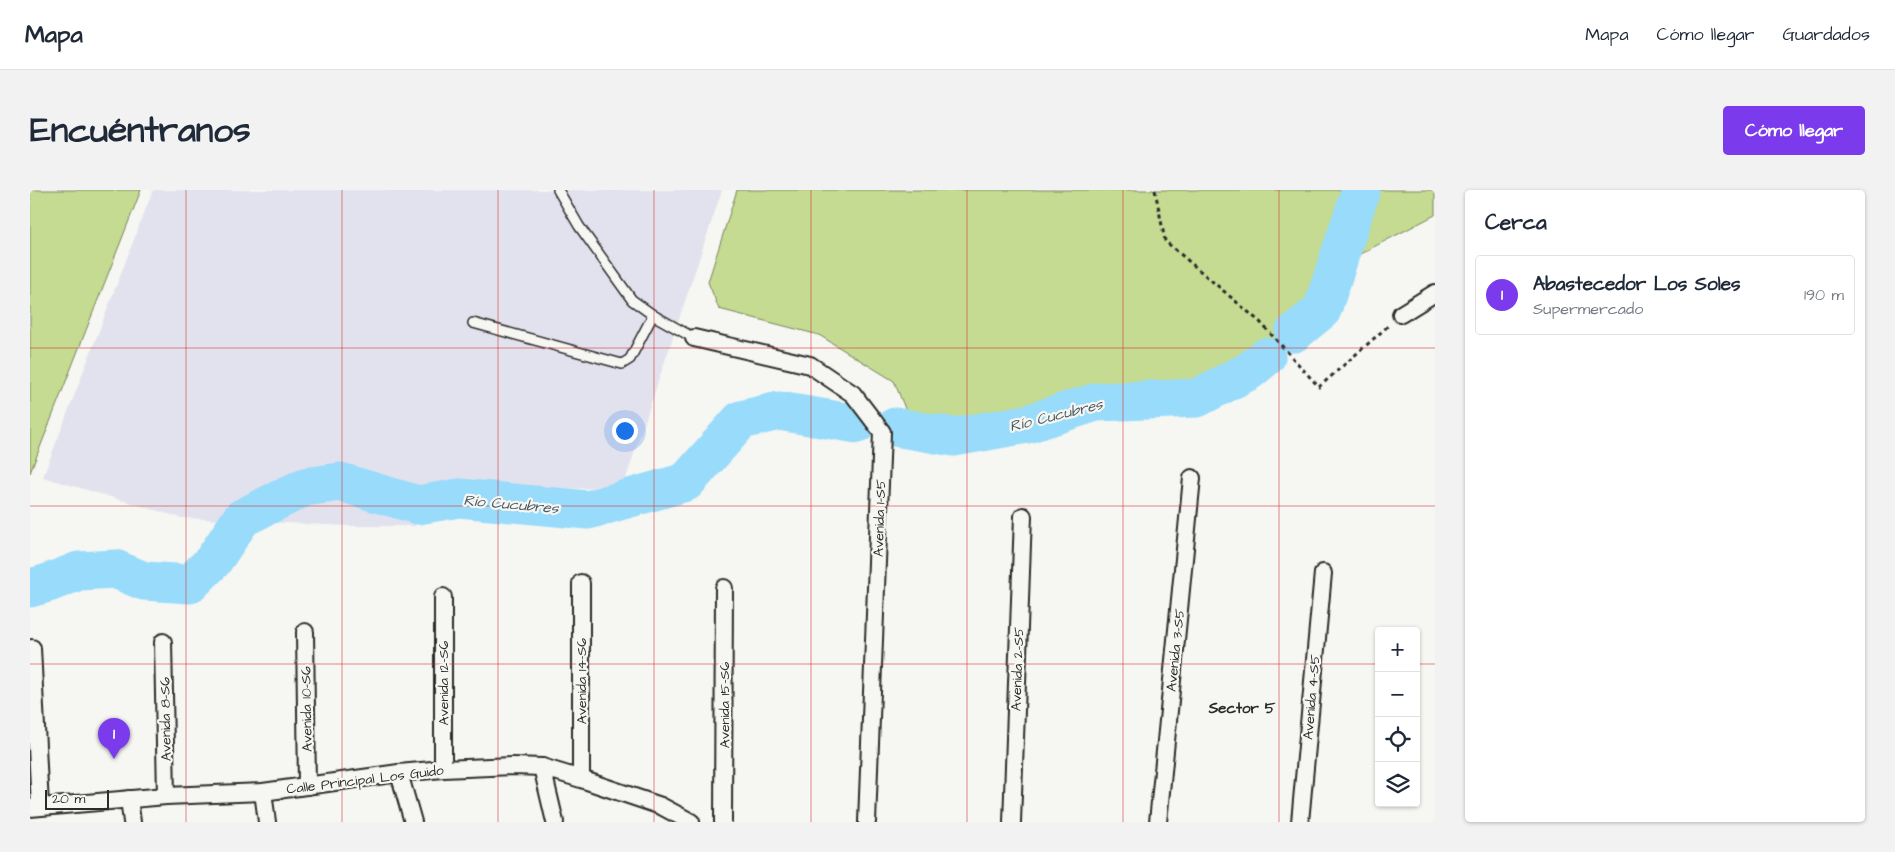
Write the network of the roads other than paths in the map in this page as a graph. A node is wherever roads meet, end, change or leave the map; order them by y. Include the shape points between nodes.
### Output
1 (558, 190) edge
2 (1435, 292) edge
3 (1401, 314) road end
4 (652, 315) junction
5 (473, 323) dead end
6 (694, 338) joint
7 (1192, 478) dead end
8 (1023, 516) dead end
9 (1323, 573) dead end
10 (581, 583) dead end
11 (724, 588) dead end
12 (443, 597) dead end
13 (305, 632) dead end
14 (163, 642) dead end
15 (32, 648) dead end
16 (542, 767) junction
17 (443, 768) junction
18 (399, 773) junction
19 (581, 779) junction
20 (307, 786) junction
21 (263, 792) junction
22 (166, 796) junction
23 (129, 799) junction
24 (35, 807) edge
25 (132, 822) edge
26 (267, 822) edge
27 (413, 822) edge
28 (555, 822) edge
29 (691, 822) edge
30 (723, 822) edge
31 (867, 822) edge
32 (1012, 822) edge
33 (1158, 822) edge
34 (1300, 822) edge

1 - 4 lane via 579,226 632,300
2 - 3 street
4 - 5 lane via 630,359 622,364
4 - 6 lane
6 - 31 street, Avenida 1-S5 via 810,365 854,394 882,432
7 - 33 street, Avenida 3-S5
8 - 32 street, Avenida 2-S5
9 - 34 street, Avenida 4-S5
10 - 19 street, Avenida 14-S6
11 - 30 street, Avenida 15-S6
12 - 17 street, Avenida 12-S6
13 - 20 street, Avenida 10-S6
14 - 22 street, Avenida 8-S6
15 - 24 street
16 - 17 street, Calle Principal Los Guido
16 - 19 street, Calle Principal Los Guido
16 - 28 street
17 - 18 street, Calle Principal Los Guido
18 - 20 street, Calle Principal Los Guido
18 - 27 street
19 - 29 street, Calle Principal Los Guido via 661,806
20 - 21 street, Calle Principal Los Guido
21 - 22 street, Calle Principal Los Guido
21 - 26 street
22 - 23 street, Calle Principal Los Guido
23 - 24 street, Calle Principal Los Guido
23 - 25 street

